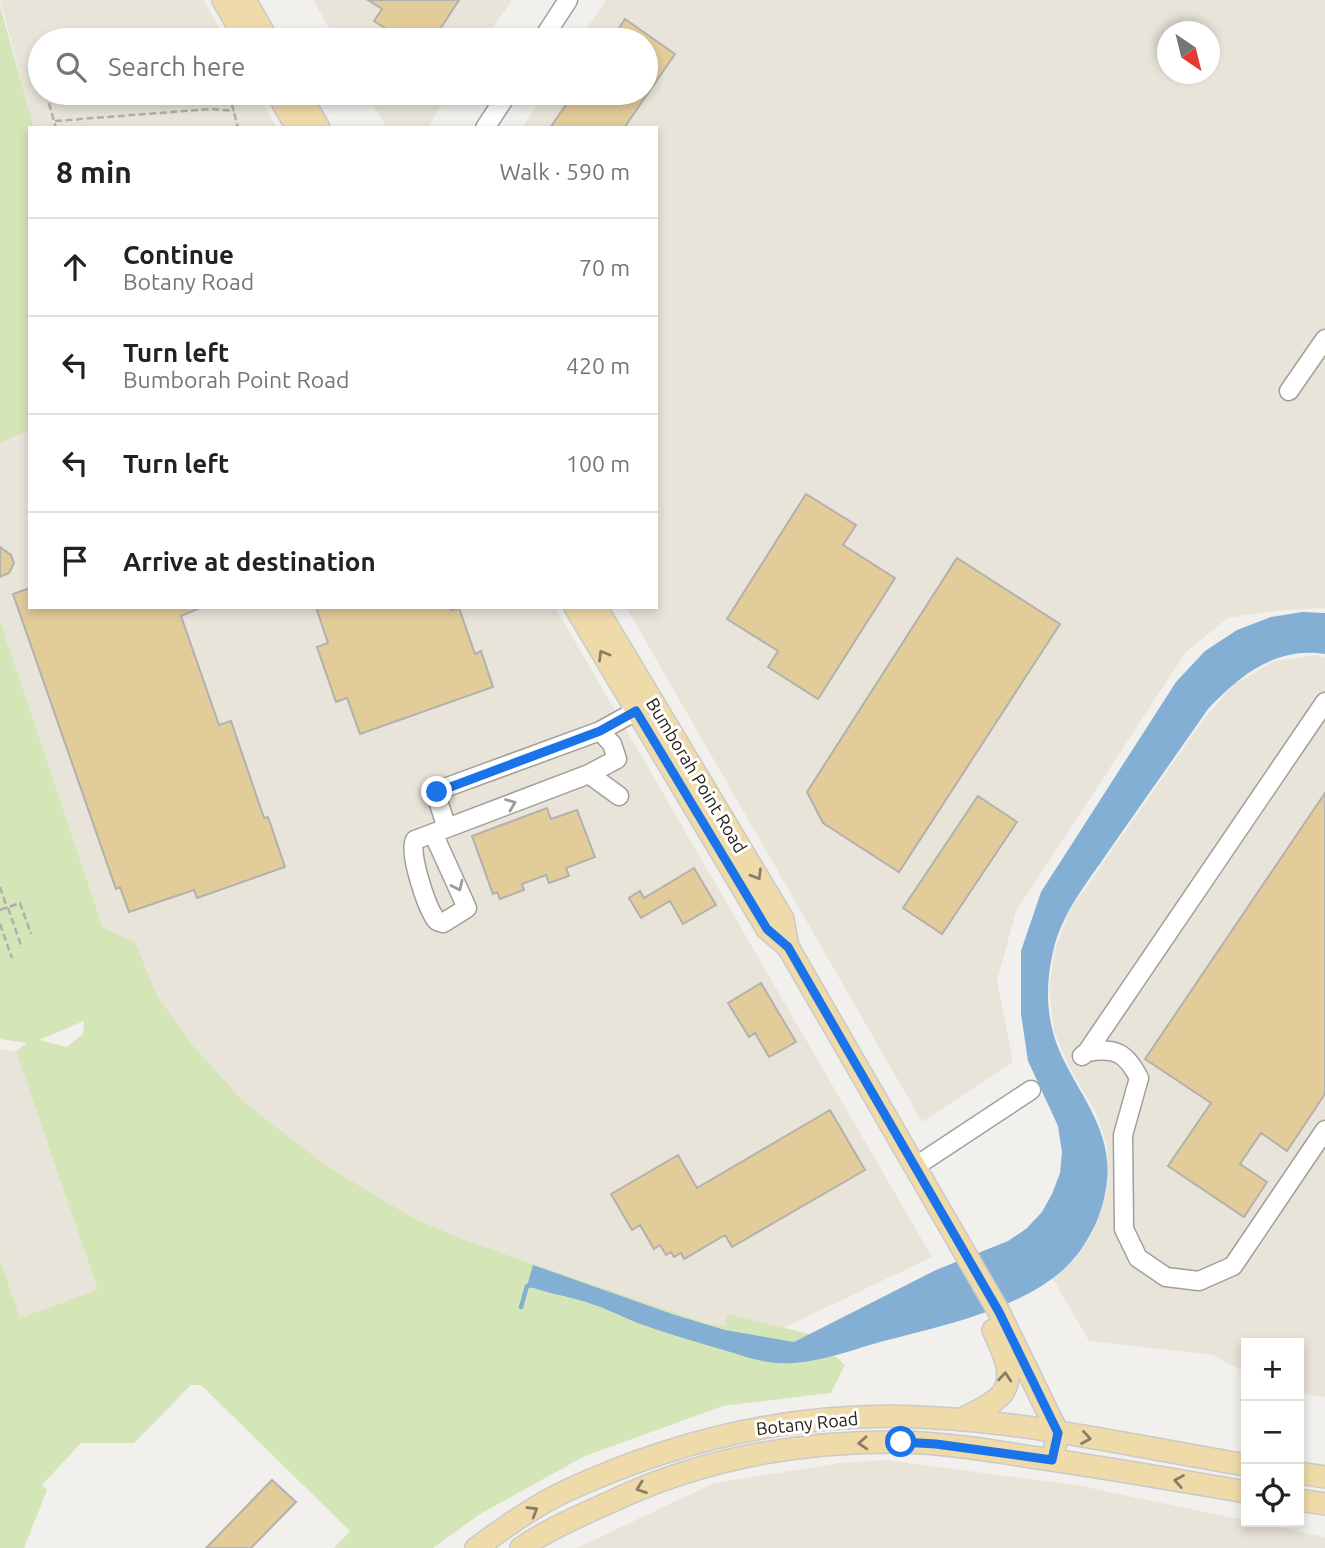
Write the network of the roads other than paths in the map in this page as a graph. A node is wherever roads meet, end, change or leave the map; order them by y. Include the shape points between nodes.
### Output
1 (223, 0) edge
2 (245, 0) edge
3 (568, 0) edge
4 (239, 28) edge
5 (261, 28) edge
6 (550, 28) edge
7 (284, 105) edge
8 (306, 105) edge
9 (500, 105) edge
10 (297, 126) edge
11 (318, 126) edge
12 (486, 126) edge
13 (1325, 339) edge
14 (1289, 391) dead end
15 (576, 609) edge
16 (597, 609) edge
17 (1325, 702) edge
18 (636, 711) junction
19 (600, 731) junction
20 (676, 759) junction
21 (589, 774) junction
22 (619, 796) dead end
23 (440, 831) junction
24 (1031, 1090) dead end
25 (1325, 1130) edge
26 (916, 1166) junction
27 (993, 1313) junction
28 (960, 1420) junction
29 (1058, 1433) junction
30 (1052, 1460) junction
31 (1241, 1464) edge
32 (1304, 1474) edge
33 (1325, 1477) edge
34 (1241, 1491) edge
35 (1304, 1501) edge
36 (1325, 1504) edge
37 (561, 1525) junction
38 (476, 1548) edge
39 (521, 1548) edge
40 (537, 1548) edge

1 - 4 main road
2 - 5 main road
3 - 6 street
7 - 10 main road
8 - 11 main road
9 - 12 street
13 - 14 street
18 -> 15 main road, Bumborah Point Road
16 - 20 main road, Bumborah Point Road
17 - 25 street via 1083,1055 1117,1052 1130,1060 1139,1078 1123,1135 1124,1229 1138,1258 1166,1277 1199,1281 1233,1266
18 - 19 street
18 - 20 main road, Bumborah Point Road
19 - 21 street via 612,744 617,759
19 - 23 street via 439,790
20 - 26 main road, Bumborah Point Road via 767,929 788,947
21 - 22 street
23 -> 21 street
23 -> 23 street via 467,908 443,923 434,918 411,848 415,841
24 - 26 street
26 - 27 main road, Bumborah Point Road via 967,1254
28 -> 27 main road, Bumborah Point Road via 993,1401 1006,1386 1006,1362
27 - 29 main road, Bumborah Point Road
28 - 29 main road, Botany Road
38 -> 28 main road, Botany Road via 564,1492 700,1441 830,1418
29 - 30 main road
29 -> 31 main road, Botany Road
34 -> 30 main road, Botany Road
30 -> 37 main road, Botany Road via 901,1442 797,1448 687,1472 629,1492
32 - 33 main road
35 - 36 main road
37 - 39 main road, Botany Road
37 - 40 main road

